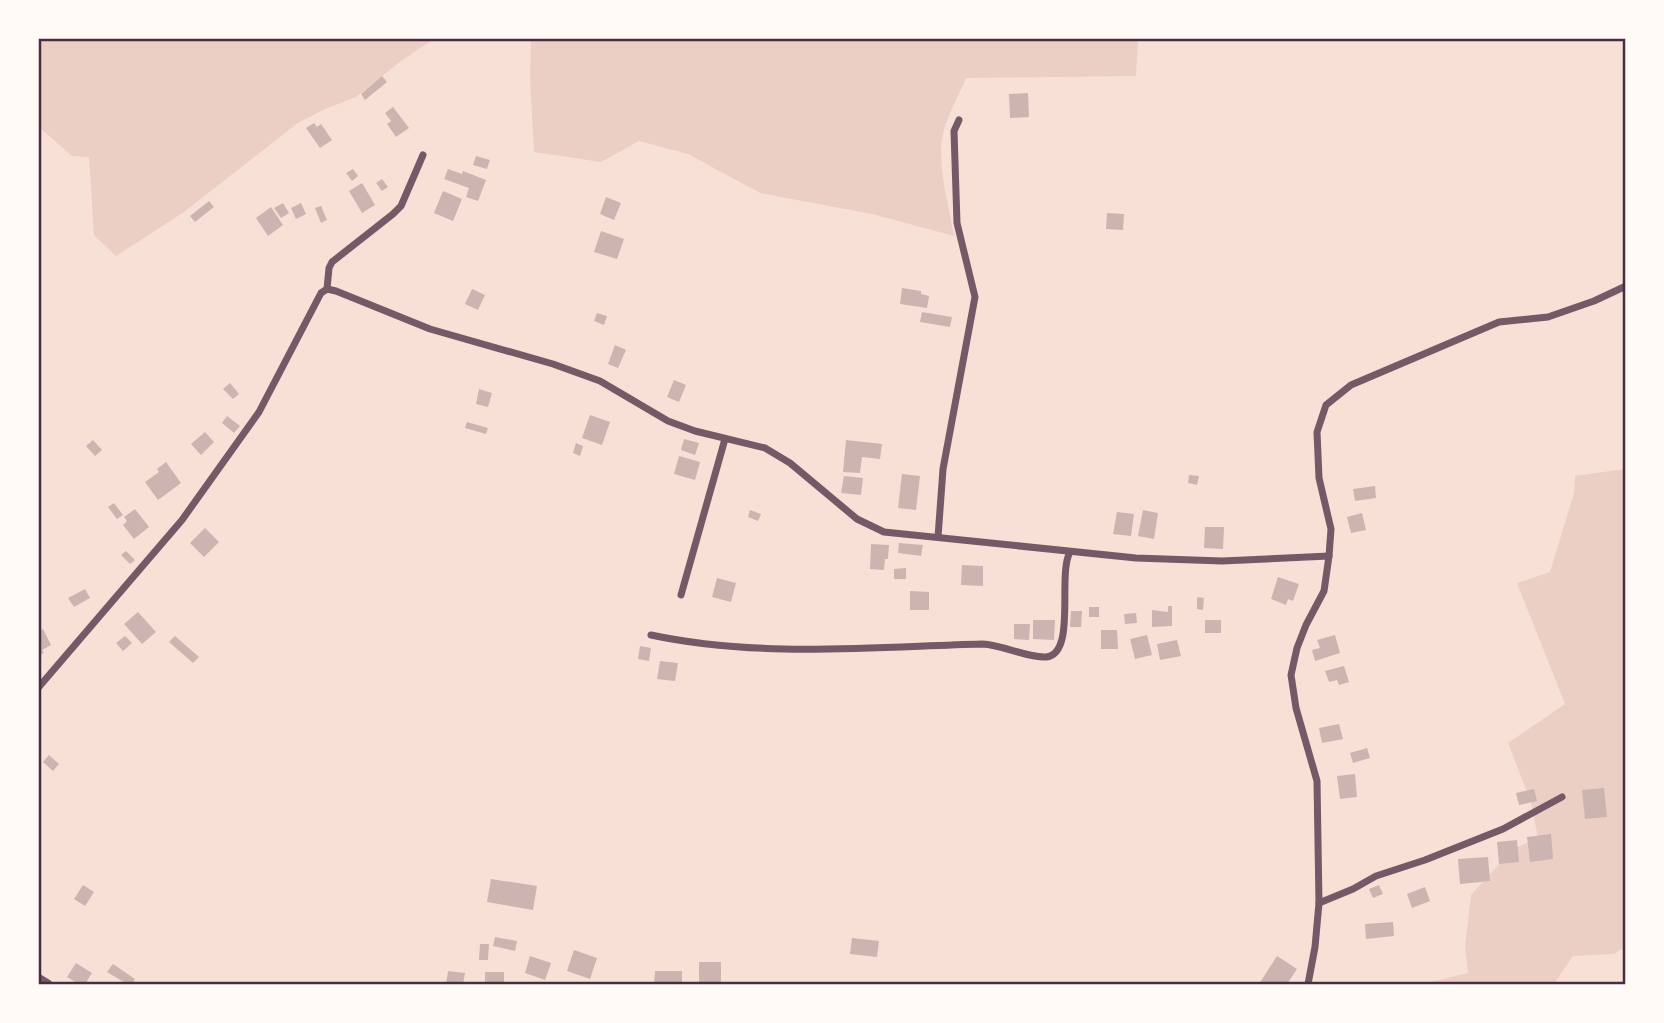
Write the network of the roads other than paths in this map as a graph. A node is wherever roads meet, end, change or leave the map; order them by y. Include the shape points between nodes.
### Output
1 (959, 120) dead end
2 (423, 155) dead end
3 (1626, 286) edge
4 (327, 289) junction
5 (725, 439) junction
6 (938, 537) junction
7 (1070, 552) junction
8 (1329, 556) junction
9 (681, 596) dead end
10 (650, 635) dead end
11 (38, 688) edge
12 (1562, 797) dead end
13 (1319, 903) junction
14 (38, 978) edge
15 (48, 985) edge
16 (1308, 985) edge

1 - 6 street via 954,131 957,223 975,297 943,468
2 - 4 street via 401,206 332,262
3 - 8 street via 1548,317 1499,322 1351,385 1325,405 1317,432 1319,478 1331,529
4 - 5 street via 429,329 600,381 668,421
4 - 11 street via 259,412 182,520
5 - 6 street via 779,455 869,526 884,532
5 - 9 street
6 - 7 street
7 - 8 street via 1222,561
7 - 10 street via 1065,567 1064,641 1049,657 982,643 795,650 706,646
8 - 13 street via 1324,591 1301,637 1291,674 1317,782
12 - 13 street via 1503,829 1376,876
13 - 16 street
14 - 15 street

